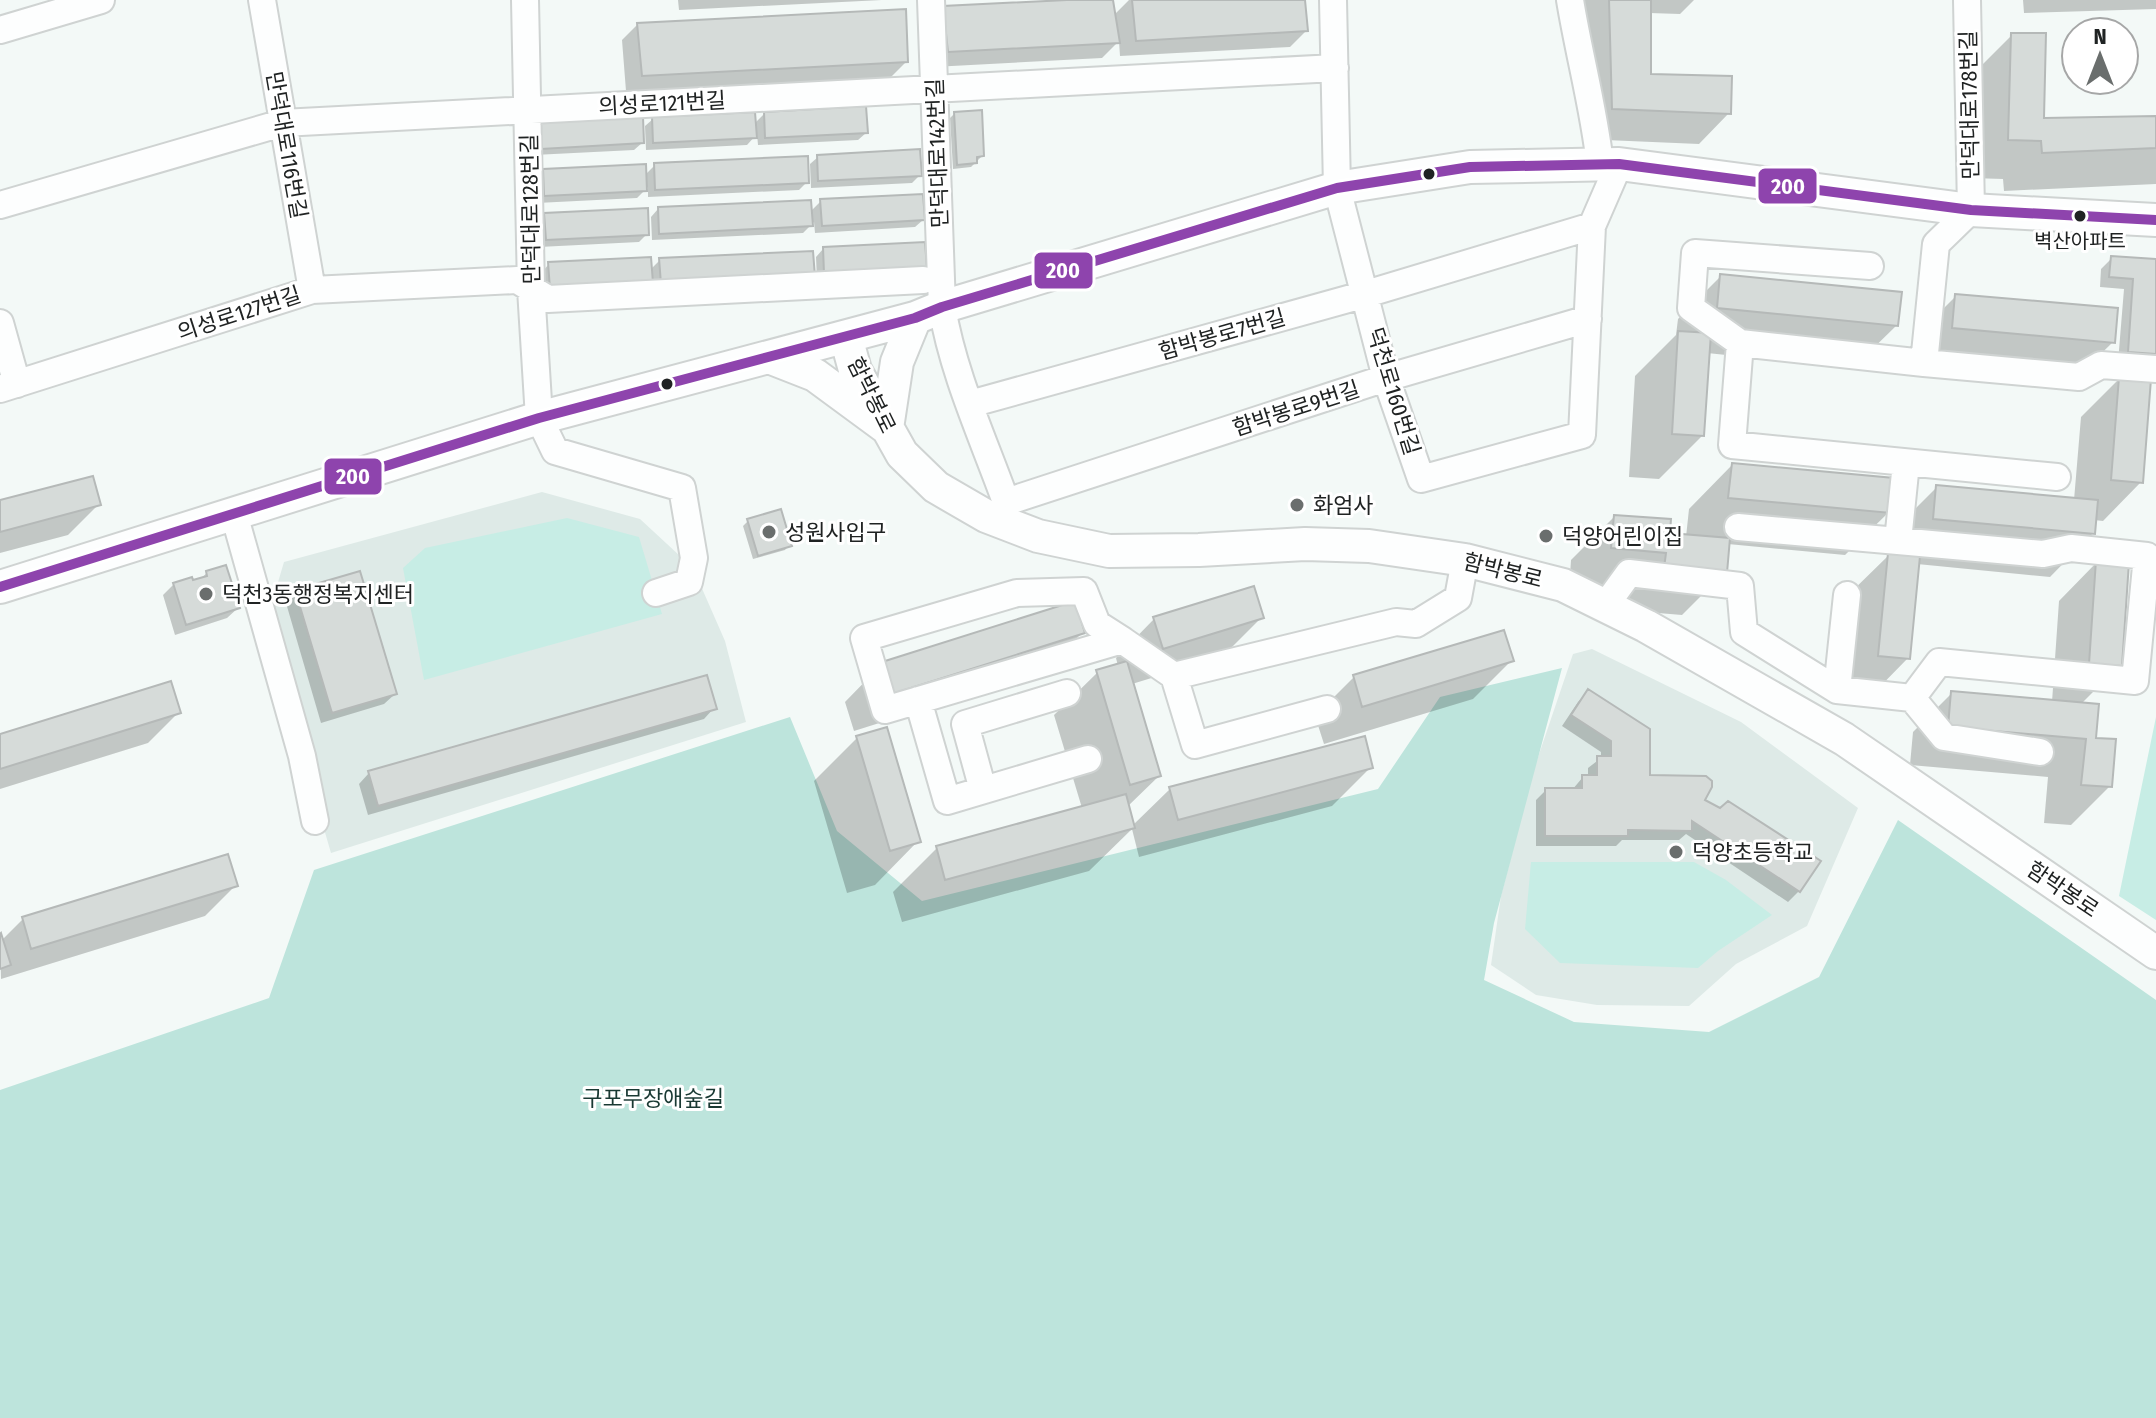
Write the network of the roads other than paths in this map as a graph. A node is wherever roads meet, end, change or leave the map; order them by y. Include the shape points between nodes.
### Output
1 (101, 0) edge
2 (262, 0) edge
3 (525, 0) edge
4 (931, 0) edge
5 (1333, 0) edge
6 (1570, 0) edge
7 (1967, 0) edge
8 (0, 30) edge
9 (1335, 68) junction
10 (936, 90) junction
11 (528, 109) junction
12 (282, 123) junction
13 (1609, 164) junction
14 (1337, 188) junction
15 (0, 205) edge
16 (1971, 210) junction
17 (2156, 220) edge
18 (1592, 226) junction
19 (1870, 266) dead end
20 (923, 280) dead end
21 (531, 289) junction
22 (312, 290) junction
23 (1366, 294) junction
24 (928, 312) junction
25 (1588, 319) junction
26 (0, 323) edge
27 (846, 337) junction
28 (1740, 343) junction
29 (769, 357) junction
30 (1924, 363) junction
31 (2156, 369) edge
32 (1386, 378) junction
33 (9, 387) edge
34 (970, 404) junction
35 (539, 418) junction
36 (887, 428) junction
37 (1906, 463) junction
38 (2057, 477) dead end
39 (1005, 512) junction
40 (234, 514) junction
41 (1738, 527) dead end
42 (1898, 541) junction
43 (1465, 560) junction
44 (0, 587) edge
45 (656, 593) dead end
46 (1847, 595) dead end
47 (1605, 606) junction
48 (1122, 640) junction
49 (1174, 676) junction
50 (1837, 690) junction
51 (1067, 693) dead end
52 (1912, 698) junction
53 (918, 700) junction
54 (1327, 709) dead end
55 (2040, 752) dead end
56 (1088, 759) dead end
57 (983, 790) junction
58 (315, 821) dead end
59 (2156, 953) edge

1 - 8 street
2 - 12 street, 만덕대로116번길
3 - 11 street, 만덕대로128번길
4 - 10 street, 만덕대로142번길
5 - 9 street, 덕천로160번길
6 - 13 street via 1596,132
7 - 16 street, 만덕대로178번길
9 - 10 street, 의성로121번길
9 - 14 street, 덕천로160번길
10 - 11 street, 의성로121번길
10 - 24 street, 만덕대로142번길
11 - 12 street, 의성로121번길
11 - 21 street, 만덕대로128번길
12 - 15 street, 의성로121번길
12 - 22 street, 만덕대로116번길
13 - 14 main road via 1470,167
13 - 16 main road
13 - 18 street
14 - 23 street, 덕천로160번길
14 - 24 main road
16 - 17 main road
16 - 30 street via 1936,244
18 - 23 street, 함박봉로7번길
18 - 25 street
19 - 28 street via 1695,253 1691,308
20 - 21 street, 의성로127번길 via 548,299
21 - 22 street, 의성로127번길 via 517,280
21 - 35 street, 만덕대로128번길
22 - 33 street, 의성로127번길
23 - 32 street, 덕천로160번길
23 - 34 street, 함박봉로7번길
24 - 27 main road
24 - 34 street, 만덕대로142번길 via 946,331
24 - 36 main road via 897,362
25 - 32 street, 함박봉로9번길
25 - 32 street, 덕천로160번길 via 1582,435 1421,479
26 - 33 street
27 - 29 main road
27 - 36 main road, 함박봉로 via 855,370
28 - 30 street
28 - 37 street via 1732,445
29 - 35 main road
29 - 36 main road via 815,375
30 - 31 street via 2079,377 2101,365
32 - 39 street, 함박봉로9번길
34 - 39 street
35 - 40 main road
35 - 45 street via 555,451 682,488 694,558 689,582
36 - 39 main road, 함박봉로 via 902,454 936,487 986,516
37 - 38 street
37 - 42 street
39 - 43 main road, 함박봉로 via 1038,536 1109,551 1305,544 1369,546
40 - 44 main road
40 - 58 street via 302,756
41 - 42 street
42 - 52 street via 2043,554 2071,548 2147,556 2135,681 1939,662
43 - 47 main road, 함박봉로 via 1563,585
43 - 49 street via 1458,598 1416,624 1396,622
46 - 50 street
47 - 50 street via 1629,573 1740,586 1744,632
47 - 59 main road, 함박봉로 via 1844,739
48 - 49 street
48 - 53 street
48 - 53 street via 1097,624 1084,591 1017,593 864,638 885,710
49 - 54 street via 1195,745
50 - 52 street
51 - 57 street via 965,724
52 - 55 street via 1944,737
53 - 57 street via 947,801
56 - 57 street

